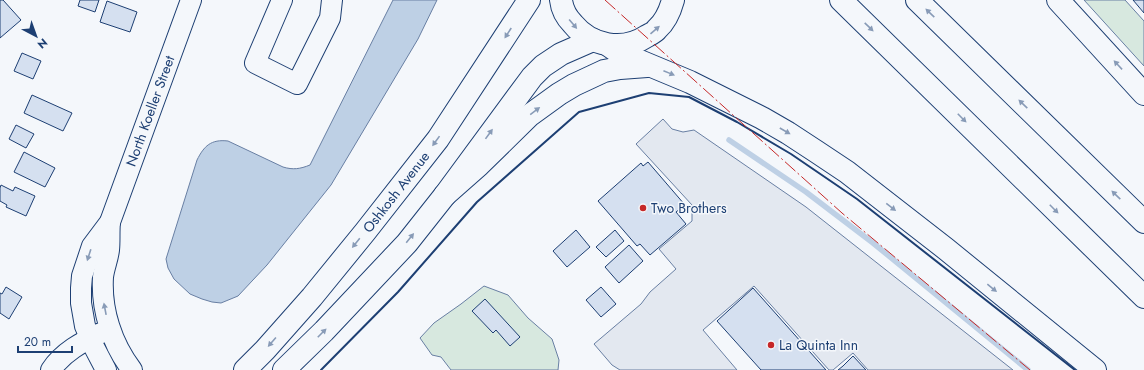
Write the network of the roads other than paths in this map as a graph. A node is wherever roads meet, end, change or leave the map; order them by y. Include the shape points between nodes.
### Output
1 (191, 0) edge
2 (282, 0) edge
3 (332, 0) edge
4 (529, 0) edge
5 (561, 0) edge
6 (673, 0) edge
7 (841, 0) edge
8 (917, 0) edge
9 (1058, 0) edge
10 (601, 43) junction
11 (648, 66) junction
12 (1144, 94) edge
13 (445, 195) junction
14 (110, 222) junction
15 (1144, 222) edge
16 (1144, 296) edge
17 (110, 330) junction
18 (90, 338) junction
19 (51, 370) edge
20 (106, 370) edge
21 (132, 370) edge
22 (245, 370) edge
23 (284, 370) edge
24 (1095, 370) edge

1 - 14 street, North Koeller Street
2 - 3 street via 255,63 297,84 330,18
4 -> 22 main road, Oshkosh Avenue via 438,139 312,297
5 -> 10 main road via 568,19 579,32
10 -> 6 main road via 624,45 642,40 657,30 668,15
7 -> 16 main road
15 -> 8 main road
12 -> 9 main road
10 - 11 main road
13 -> 10 main road via 532,77 543,66 561,54
13 -> 11 main road via 530,115 559,94 604,71
11 -> 24 main road via 690,82 762,118 847,172
23 -> 13 main road via 377,276
17 -> 14 street, North Koeller Street via 102,288 109,251
14 -> 18 street, North Koeller Street via 92,246 82,276 81,303
17 - 18 street
17 - 21 street, North Koeller Street via 123,358
18 - 19 street via 62,357
18 - 20 street, North Koeller Street

